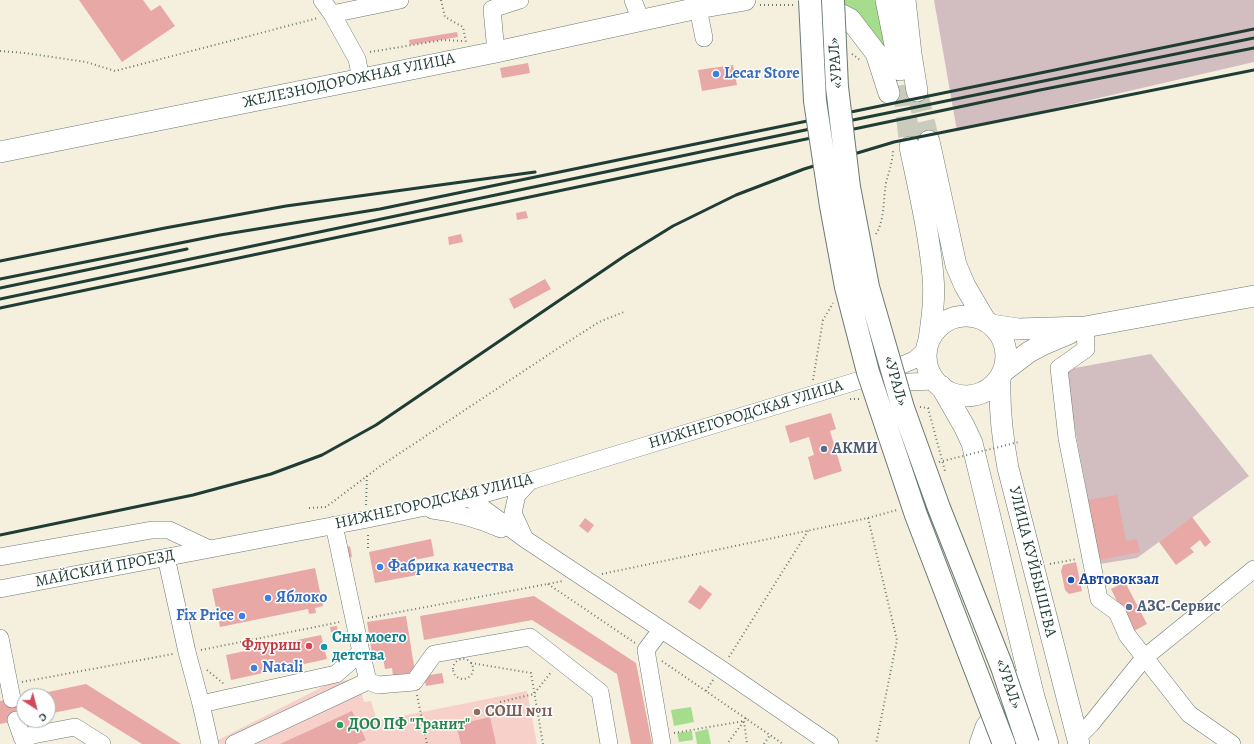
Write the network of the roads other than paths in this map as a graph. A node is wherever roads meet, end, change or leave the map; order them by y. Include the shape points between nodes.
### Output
1 (322, 0) edge
2 (400, 0) edge
3 (520, 0) edge
4 (633, 0) edge
5 (745, 0) edge
6 (810, 0) edge
7 (833, 0) edge
8 (886, 0) edge
9 (905, 0) edge
10 (704, 3) edge
11 (492, 4) edge
12 (332, 14) junction
13 (641, 21) junction
14 (704, 38) dead end
15 (496, 52) junction
16 (361, 79) junction
17 (903, 90) junction
18 (0, 152) edge
19 (1254, 296) edge
20 (989, 323) junction
21 (1085, 327) junction
22 (928, 345) junction
23 (1002, 374) junction
24 (938, 383) junction
25 (826, 390) junction
26 (530, 481) junction
27 (469, 498) junction
28 (418, 509) junction
29 (334, 525) junction
30 (525, 539) junction
31 (209, 549) junction
32 (0, 557) edge
33 (166, 557) junction
34 (1254, 569) edge
35 (0, 589) edge
36 (661, 630) junction
37 (0, 638) edge
38 (360, 652) junction
39 (1144, 658) junction
40 (1025, 659) junction
41 (368, 681) junction
42 (11, 692) road end
43 (201, 704) junction
44 (19, 728) edge
45 (1218, 739) edge
46 (662, 740) edge
47 (24, 741) edge
48 (1078, 741) edge
49 (102, 744) edge
50 (210, 744) edge
51 (234, 744) edge
52 (609, 744) edge
53 (829, 744) edge
54 (980, 744) edge
55 (1004, 744) edge
56 (1028, 744) edge
57 (1048, 744) edge
58 (1232, 744) edge

1 - 12 street
2 - 12 street
3 - 11 street
4 - 13 street
5 - 10 main road, ЖЕЛЕЗНОДОРОЖНАЯ УЛИЦА
6 - 17 main road via 824,4 850,19
6 - 55 highway, «УРАЛ», bridge via 815,101 844,280 868,372 916,514
7 - 56 highway, «УРАЛ», bridge via 837,87 849,187 868,288 906,415 939,508 1002,667
8 - 17 main road
9 - 17 main road via 911,54
10 - 13 main road, ЖЕЛЕЗНОДОРОЖНАЯ УЛИЦА
10 - 14 street
11 - 15 street
12 - 16 street via 357,60
13 - 15 main road, ЖЕЛЕЗНОДОРОЖНАЯ УЛИЦА
15 - 16 main road, ЖЕЛЕЗНОДОРОЖНАЯ УЛИЦА via 467,49
16 - 18 main road, ЖЕЛЕЗНОДОРОЖНАЯ УЛИЦА
19 - 21 main road
20 - 21 main road via 1018,330
20 - 22 main road via 969,316 953,318 938,327
20 - 22 main road via 965,286 906,147 917,180 933,277 934,307
20 - 23 main road via 998,331 1005,346 1006,362
21 - 23 main road via 1029,352
21 - 39 street via 1086,349 1059,368 1067,438 1099,599 1117,612 1127,635
22 - 24 main road via 927,366
22 - 25 street, НИЖНЕГОРОДСКАЯ УЛИЦА via 914,360 883,373
23 - 24 main road via 988,390 972,395 955,394
23 - 48 main road, УЛИЦА КУЙБЫШЕВА via 999,406 1008,468
24 - 25 street via 896,382
24 - 40 main road, УЛИЦА КУЙБЫШЕВА via 972,443
25 - 26 street, НИЖНЕГОРОДСКАЯ УЛИЦА
26 - 27 street, НИЖНЕГОРОДСКАЯ УЛИЦА
26 - 30 street via 518,495 513,513
27 - 28 street, НИЖНЕГОРОДСКАЯ УЛИЦА
27 - 30 street
28 - 29 street, НИЖНЕГОРОДСКАЯ УЛИЦА
28 - 30 street via 453,512
29 - 31 street, НИЖНЕГОРОДСКАЯ УЛИЦА
29 - 38 street
30 - 36 street
31 - 32 street via 169,530 152,530
31 - 33 street, МАЙСКИЙ ПРОЕЗД
33 - 35 street, МАЙСКИЙ ПРОЕЗД
33 - 43 street
34 - 39 street
36 - 46 street via 646,650
36 - 53 street
37 - 42 street
38 - 41 street
38 - 43 street via 336,674
39 - 45 street via 1189,714
39 - 48 street
40 - 54 main road, УЛИЦА КУЙБЫШЕВА via 1016,688 986,727
40 - 57 main road, УЛИЦА КУЙБЫШЕВА
41 - 51 street
41 - 52 street via 378,685 414,682 434,654 530,637 600,692
43 - 50 street
44 - 47 street
45 - 58 street
47 - 49 street via 75,727

